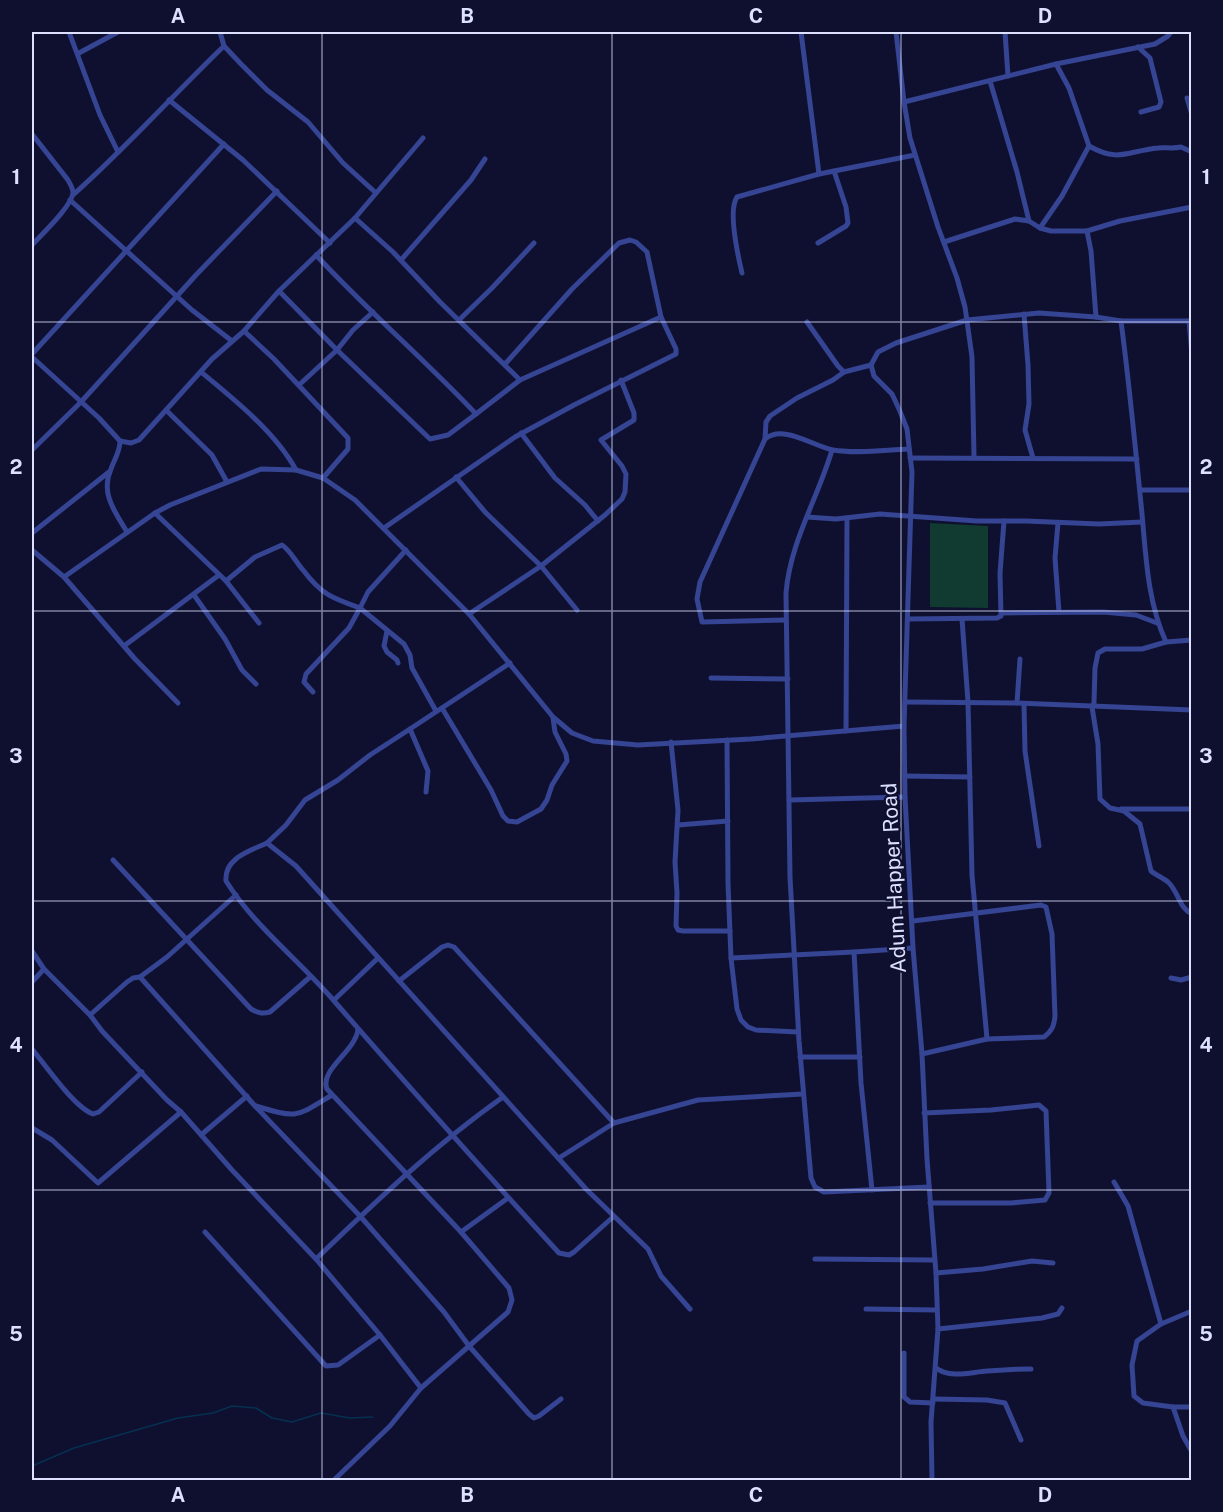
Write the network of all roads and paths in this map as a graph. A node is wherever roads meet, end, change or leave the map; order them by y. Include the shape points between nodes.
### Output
1 (69, 32) edge
2 (118, 32) edge
3 (220, 32) edge
4 (801, 32) edge
5 (896, 32) edge
6 (1005, 32) edge
7 (1171, 32) edge
8 (224, 46) junction
9 (1138, 47) junction
10 (79, 53) junction
11 (1056, 64) junction
12 (1008, 76) junction
13 (990, 81) junction
14 (1187, 98) dead end
15 (169, 100) junction
16 (904, 102) junction
17 (1141, 112) dead end
18 (1191, 115) edge
19 (32, 134) edge
20 (423, 138) dead end
21 (224, 144) junction
22 (1089, 147) junction
23 (118, 152) junction
24 (1191, 152) edge
25 (915, 155) junction
26 (485, 159) dead end
27 (834, 171) junction
28 (819, 174) junction
29 (277, 191) junction
30 (376, 193) junction
31 (72, 197) junction
32 (1191, 207) edge
33 (355, 218) junction
34 (1029, 221) junction
35 (1040, 228) junction
36 (1087, 231) junction
37 (944, 242) junction
38 (330, 243) junction
39 (534, 243) dead end
40 (818, 243) dead end
41 (32, 245) edge
42 (125, 251) junction
43 (316, 255) junction
44 (401, 260) junction
45 (742, 273) dead end
46 (279, 291) junction
47 (177, 296) junction
48 (373, 312) junction
49 (1024, 314) junction
50 (661, 317) junction
51 (1096, 317) junction
52 (459, 320) junction
53 (967, 320) junction
54 (1121, 321) junction
55 (1190, 321) edge
56 (807, 322) dead end
57 (244, 331) junction
58 (232, 341) junction
59 (337, 350) junction
60 (32, 355) edge
61 (1191, 355) edge
62 (505, 364) junction
63 (871, 365) junction
64 (201, 372) junction
65 (844, 372) junction
66 (520, 380) junction
67 (621, 380) junction
68 (299, 385) junction
69 (81, 402) junction
70 (166, 410) junction
71 (476, 414) junction
72 (521, 433) junction
73 (765, 439) junction
74 (120, 441) junction
75 (909, 449) junction
76 (32, 450) edge
77 (832, 450) junction
78 (974, 457) junction
79 (910, 458) junction
80 (1033, 458) junction
81 (1137, 459) junction
82 (296, 470) junction
83 (109, 472) junction
84 (456, 477) junction
85 (323, 478) junction
86 (227, 482) junction
87 (1140, 490) junction
88 (1191, 490) edge
89 (155, 513) junction
90 (807, 517) junction
91 (911, 517) junction
92 (847, 518) junction
93 (598, 521) junction
94 (1004, 521) junction
95 (1143, 522) junction
96 (1058, 523) junction
97 (384, 528) junction
98 (32, 532) edge
99 (126, 532) junction
100 (32, 550) edge
101 (406, 550) junction
102 (542, 566) junction
103 (219, 575) junction
104 (64, 577) junction
105 (226, 581) junction
106 (194, 595) junction
107 (360, 608) junction
108 (577, 610) dead end
109 (1002, 612) junction
110 (1059, 612) junction
111 (469, 614) junction
112 (908, 619) junction
113 (962, 619) junction
114 (786, 620) junction
115 (259, 623) dead end
116 (1157, 623) junction
117 (387, 631) junction
118 (1191, 640) edge
119 (1166, 642) junction
120 (124, 646) junction
121 (1020, 659) dead end
122 (398, 663) dead end
123 (510, 663) junction
124 (711, 678) dead end
125 (788, 679) junction
126 (256, 684) dead end
127 (313, 692) dead end
128 (905, 702) junction
129 (968, 702) junction
130 (178, 703) dead end
131 (1017, 703) junction
132 (1024, 704) junction
133 (1092, 707) junction
134 (442, 708) junction
135 (1191, 710) edge
136 (436, 711) junction
137 (553, 717) junction
138 (904, 726) junction
139 (410, 729) junction
140 (846, 731) junction
141 (789, 735) junction
142 (727, 740) junction
143 (671, 742) junction
144 (905, 776) junction
145 (970, 777) junction
146 (426, 792) dead end
147 (905, 797) junction
148 (789, 800) junction
149 (1118, 809) junction
150 (1191, 809) edge
151 (728, 821) junction
152 (678, 825) junction
153 (267, 843) junction
154 (1039, 846) dead end
155 (113, 860) dead end
156 (236, 895) junction
157 (977, 912) junction
158 (1191, 914) edge
159 (913, 921) junction
160 (730, 931) junction
161 (188, 939) junction
162 (913, 948) junction
163 (32, 951) edge
164 (854, 952) junction
165 (794, 954) junction
166 (378, 958) junction
167 (731, 958) junction
168 (44, 969) junction
169 (140, 977) junction
170 (310, 977) junction
171 (1191, 977) edge
172 (1171, 978) dead end
173 (399, 981) junction
174 (32, 982) edge
175 (334, 1000) junction
176 (90, 1015) junction
177 (358, 1029) junction
178 (798, 1032) junction
179 (987, 1039) junction
180 (32, 1049) edge
181 (922, 1054) junction
182 (800, 1057) junction
183 (860, 1057) junction
184 (142, 1072) junction
185 (803, 1094) junction
186 (332, 1095) junction
187 (247, 1096) junction
188 (503, 1097) junction
189 (255, 1106) junction
190 (181, 1112) junction
191 (924, 1113) junction
192 (614, 1123) junction
193 (32, 1128) edge
194 (201, 1135) junction
195 (452, 1135) junction
196 (559, 1158) junction
197 (406, 1174) junction
198 (1114, 1182) dead end
199 (929, 1187) junction
200 (872, 1190) junction
201 (508, 1198) junction
202 (930, 1203) junction
203 (360, 1216) junction
204 (613, 1217) junction
205 (205, 1232) dead end
206 (461, 1232) junction
207 (316, 1259) junction
208 (815, 1259) dead end
209 (934, 1260) junction
210 (1053, 1263) dead end
211 (936, 1273) junction
212 (1062, 1308) dead end
213 (690, 1309) dead end
214 (866, 1309) dead end
215 (937, 1310) junction
216 (1191, 1311) edge
217 (1161, 1324) junction
218 (938, 1329) junction
219 (380, 1335) junction
220 (469, 1346) junction
221 (904, 1353) dead end
222 (936, 1368) junction
223 (1031, 1369) dead end
224 (421, 1388) junction
225 (561, 1399) dead end
226 (933, 1401) junction
227 (1173, 1407) junction
228 (1191, 1407) edge
229 (1021, 1440) dead end
230 (1191, 1452) edge
231 (334, 1480) edge
232 (932, 1480) edge

1 - 10 street
2 - 10 street
3 - 8 street
4 - 28 street
5 - 16 street
6 - 12 street
7 - 9 street via 1155,44
8 - 15 street
8 - 30 street via 267,90 308,122 343,163
9 - 11 street
9 - 17 street via 1150,58 1161,102 1159,107
10 - 23 street via 100,115
11 - 12 street
11 - 22 street via 1069,88
12 - 13 street
13 - 16 street
13 - 34 street
14 - 18 street
15 - 21 street
15 - 23 street
16 - 25 street
19 - 31 street via 68,180
20 - 30 street
21 - 29 street
21 - 42 street
22 - 24 street via 1114,156 1158,148 1181,147
22 - 35 street
23 - 31 street
25 - 27 street
25 - 37 street
26 - 44 street
27 - 28 street
27 - 40 street via 848,222
28 - 45 street via 743,194 734,200
29 - 38 street
29 - 47 street
30 - 33 street
31 - 41 street
31 - 42 street
32 - 36 street
33 - 38 street
33 - 44 street
34 - 35 street
34 - 37 street via 1006,220
35 - 36 street
36 - 51 street
37 - 53 street
38 - 43 street
39 - 52 street
42 - 47 street
42 - 60 street
43 - 46 street
43 - 48 street
44 - 52 street
46 - 57 street
46 - 59 street
47 - 58 street
47 - 69 street
48 - 59 street
48 - 71 street
49 - 51 street
49 - 53 street
49 - 80 street via 1029,404 1025,430
50 - 62 street via 647,252 636,242 626,240 572,289
50 - 66 street
50 - 67 street via 676,354
51 - 54 street
52 - 62 street
53 - 63 street via 896,343 878,352
53 - 78 street via 972,357
54 - 55 street
54 - 81 street
55 - 61 street
56 - 65 street
57 - 58 street
57 - 68 street
58 - 64 street
59 - 68 street
59 - 71 street via 430,440 448,435
60 - 69 street
62 - 66 street
63 - 65 street
63 - 75 street, Adum Happer Road via 873,376 897,402
64 - 70 street
64 - 82 street via 268,433
65 - 73 street via 770,416
66 - 71 street
67 - 72 street
67 - 93 street via 634,420 601,440 626,474 625,492
68 - 85 street via 348,438 348,449
69 - 74 street
69 - 76 street
70 - 74 street via 139,440
70 - 86 street via 212,455
72 - 84 street
72 - 93 street via 555,478
73 - 77 street via 786,435
73 - 114 street via 703,574 697,599 702,622
74 - 83 street
75 - 77 street
75 - 79 street, Adum Happer Road
77 - 90 street
78 - 79 street
78 - 80 street
79 - 91 street, Adum Happer Road
80 - 81 street
81 - 87 street
82 - 85 street
82 - 86 street via 261,468
83 - 98 street
83 - 99 street via 108,495
84 - 97 street
84 - 102 street via 485,512
85 - 97 street via 356,500
86 - 89 street
87 - 88 street
87 - 95 street
89 - 99 street
89 - 103 street
90 - 92 street
90 - 114 street via 787,577
91 - 92 street via 880,514
91 - 94 street
91 - 112 street, Adum Happer Road
92 - 140 street
93 - 102 street
94 - 96 street
94 - 109 street
95 - 96 street
95 - 116 street via 1147,576
96 - 110 street via 1055,558
97 - 101 street
99 - 104 street
100 - 104 street
101 - 107 street via 368,592
101 - 111 street
102 - 108 street
102 - 111 street
103 - 105 street
103 - 106 street
104 - 120 street
105 - 107 street via 255,557 282,545 311,581 328,595
105 - 115 street
106 - 120 street
106 - 126 street via 242,670
107 - 117 street
107 - 127 street via 349,628 306,674 304,682
109 - 110 street
109 - 113 street via 997,618
110 - 116 street via 1136,615
111 - 123 street
112 - 113 street
112 - 128 street, Adum Happer Road
113 - 129 street
114 - 125 street
116 - 119 street
117 - 122 street via 384,646
117 - 136 street via 408,650 412,668
118 - 119 street
119 - 133 street via 1150,648 1105,649 1098,653
120 - 130 street
121 - 131 street
123 - 134 street
123 - 137 street
124 - 125 street
125 - 141 street
128 - 129 street
128 - 138 street, Adum Happer Road
129 - 131 street
129 - 145 street
131 - 132 street
132 - 133 street
132 - 154 street via 1025,751
133 - 135 street
133 - 149 street via 1100,799 1110,808
134 - 136 street
134 - 137 street via 503,816 517,822 541,809 567,761
136 - 139 street
137 - 143 street via 572,733 593,741 638,745
138 - 140 street
138 - 144 street, Adum Happer Road
139 - 146 street via 428,771
139 - 153 street via 305,800
140 - 141 street
141 - 142 street
141 - 148 street
142 - 143 street
142 - 151 street
143 - 152 street
144 - 145 street
144 - 147 street, Adum Happer Road
145 - 157 street via 972,875
147 - 148 street
147 - 159 street, Adum Happer Road
148 - 165 street
149 - 150 street
149 - 158 street via 1140,824 1151,871 1167,881
151 - 152 street
151 - 160 street
152 - 160 street via 676,926 683,931
153 - 156 street via 229,864 226,880
153 - 166 street via 296,866
155 - 161 street
156 - 161 street
156 - 170 street
157 - 159 street
157 - 179 street
157 - 179 street via 1041,905 1046,907 1052,934 1054,1027 1044,1037
159 - 162 street, Adum Happer Road
160 - 167 street
161 - 169 street
161 - 170 street via 251,1009 263,1014
162 - 164 street
162 - 181 street, Adum Happer Road
163 - 168 street
164 - 165 street
164 - 183 street
165 - 167 street
165 - 178 street
166 - 173 street
166 - 175 street
167 - 178 street via 741,1020 756,1030
168 - 174 street
168 - 176 street
169 - 176 street via 127,982
169 - 187 street
170 - 175 street
171 - 172 street
173 - 188 street
173 - 192 street via 442,947 454,947
175 - 177 street
176 - 184 street
177 - 186 street via 353,1044 326,1079
177 - 195 street
178 - 182 street
179 - 181 street
180 - 184 street via 69,1093 93,1114
181 - 191 street, Adum Happer Road
182 - 183 street
182 - 185 street
183 - 200 street
184 - 190 street
185 - 192 street via 698,1100
185 - 200 street via 809,1167 815,1187 824,1192
186 - 189 street via 295,1115
186 - 197 street
187 - 189 street
187 - 194 street
188 - 195 street
188 - 196 street
189 - 203 street
190 - 193 street via 98,1183 52,1140
190 - 194 street
191 - 199 street, Adum Happer Road
191 - 202 street via 1039,1105 1047,1111 1049,1193 1045,1200
192 - 196 street
194 - 207 street
195 - 197 street
195 - 201 street
196 - 204 street
197 - 203 street
197 - 206 street
198 - 217 street via 1131,1215
199 - 200 street
199 - 202 street, Adum Happer Road
201 - 204 street via 564,1255 574,1252
201 - 206 street
202 - 209 street, Adum Happer Road
203 - 207 street
203 - 220 street
204 - 213 street via 648,1249 661,1276
205 - 219 street via 326,1366 338,1365
206 - 220 street via 509,1288 512,1300 508,1312
207 - 219 street
208 - 209 street
209 - 211 street, Adum Happer Road
210 - 211 street via 1032,1261
211 - 215 street, Adum Happer Road
212 - 218 street via 1058,1314 1041,1318
214 - 215 street
215 - 218 street, Adum Happer Road
216 - 217 street
217 - 227 street via 1137,1341 1132,1365 1134,1396 1143,1403
218 - 222 street, Adum Happer Road
219 - 224 street
220 - 224 street
220 - 225 street via 534,1418
221 - 226 street via 904,1397 910,1402
222 - 223 street via 944,1373 970,1374
222 - 226 street, Adum Happer Road
224 - 231 street via 390,1426
226 - 229 street via 1005,1403
226 - 232 street, Adum Happer Road
227 - 228 street
227 - 230 street

